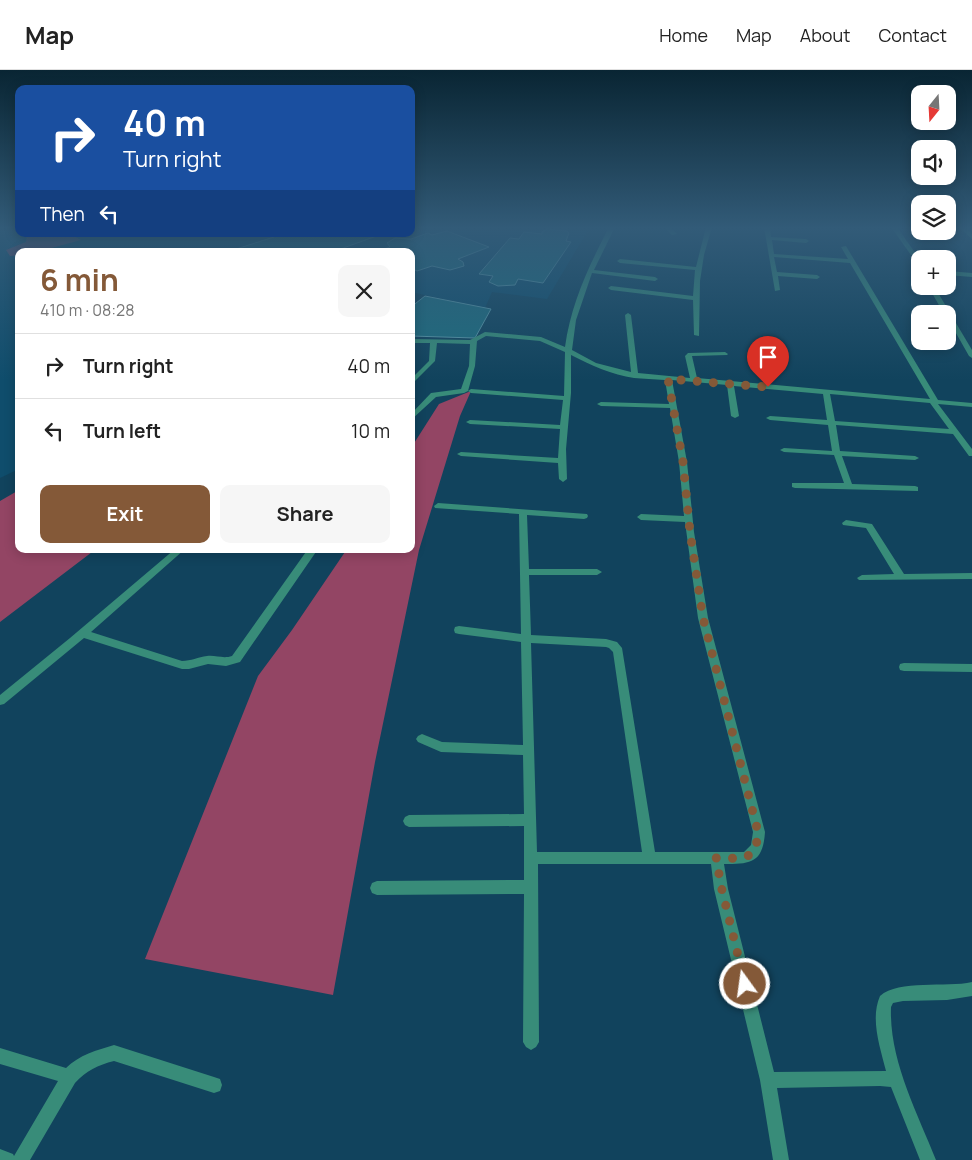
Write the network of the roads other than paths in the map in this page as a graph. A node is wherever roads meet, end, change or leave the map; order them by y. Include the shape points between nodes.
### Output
1 (586, 278) edge
2 (646, 278) edge
3 (696, 278) edge
4 (775, 278) edge
5 (862, 278) edge
6 (655, 279) dead end
7 (611, 288) dead end
8 (777, 290) dead end
9 (694, 298) junction
10 (628, 315) dead end
11 (956, 329) edge
12 (697, 336) dead end
13 (415, 341) edge
14 (434, 341) junction
15 (474, 341) junction
16 (568, 351) junction
17 (724, 354) dead end
18 (972, 356) edge
19 (635, 376) junction
20 (415, 379) edge
21 (668, 379) junction
22 (694, 381) junction
23 (730, 384) junction
24 (471, 391) dead end
25 (826, 392) junction
26 (567, 398) junction
27 (934, 401) junction
28 (601, 404) dead end
29 (972, 405) edge
30 (672, 406) junction
31 (415, 414) edge
32 (735, 416) dead end
33 (770, 418) dead end
34 (470, 422) dead end
35 (831, 422) junction
36 (563, 427) junction
37 (956, 432) junction
38 (784, 450) dead end
39 (461, 454) dead end
40 (837, 454) junction
41 (972, 454) edge
42 (915, 458) dead end
43 (561, 461) junction
44 (563, 479) dead end
45 (795, 485) dead end
46 (849, 486) junction
47 (915, 489) dead end
48 (438, 506) dead end
49 (523, 511) junction
50 (584, 516) dead end
51 (641, 517) dead end
52 (689, 520) junction
53 (846, 523) dead end
54 (175, 553) edge
55 (309, 553) edge
56 (524, 572) junction
57 (597, 572) dead end
58 (972, 576) edge
59 (902, 577) junction
60 (862, 578) dead end
61 (460, 630) dead end
62 (83, 634) junction
63 (526, 640) junction
64 (904, 667) dead end
65 (972, 668) edge
66 (0, 701) edge
67 (422, 739) dead end
68 (528, 750) junction
69 (529, 820) junction
70 (409, 821) dead end
71 (531, 858) junction
72 (716, 858) junction
73 (650, 859) junction
74 (530, 887) junction
75 (377, 888) dead end
76 (972, 990) edge
77 (531, 1042) dead end
78 (0, 1056) edge
79 (69, 1077) junction
80 (768, 1080) junction
81 (896, 1080) junction
82 (214, 1086) dead end
83 (0, 1157) edge
84 (7, 1160) edge
85 (21, 1160) edge
86 (781, 1160) edge
87 (928, 1160) edge

1 - 16 street via 578,298
2 - 6 street
3 - 9 street
4 - 8 street
5 - 27 street
7 - 9 street
9 - 12 street
10 - 19 street
11 - 18 street
13 - 14 street
14 - 15 street
14 - 20 street via 432,361
15 - 16 street via 485,334 541,339
15 - 31 street via 472,366 464,391 434,395
16 - 19 street via 612,371
16 - 26 street
17 - 22 street via 690,354
19 - 21 street
21 - 22 street
21 - 30 street
22 - 23 street
23 - 25 street
23 - 32 street
24 - 26 street
25 - 27 street
25 - 35 street
26 - 36 street
27 - 29 street
27 - 37 street
28 - 30 street
30 - 52 street via 683,462
33 - 35 street
34 - 36 street
35 - 37 street
35 - 40 street
36 - 43 street
37 - 41 street
38 - 40 street
39 - 43 street
40 - 42 street
40 - 46 street
43 - 44 street
45 - 46 street
46 - 47 street
48 - 49 street
49 - 50 street
49 - 56 street
51 - 52 street
52 - 72 street via 703,618 758,832 758,846 752,854 745,858
53 - 59 street via 870,526
54 - 62 street
55 - 62 street via 248,643 232,661 208,660 182,665
56 - 57 street
56 - 63 street
58 - 59 street
59 - 60 street
61 - 63 street
62 - 66 street
63 - 68 street
63 - 73 street via 606,643 618,651
64 - 65 street
67 - 68 street via 441,747
68 - 69 street
69 - 70 street
69 - 71 street
71 - 73 street
71 - 74 street
72 - 73 street
72 - 80 street
74 - 75 street
74 - 77 street
76 - 81 street via 900,994 885,1002 883,1011
78 - 79 street
79 - 82 street via 96,1058 114,1053
79 - 85 street
80 - 81 street
80 - 86 street
81 - 87 street
83 - 84 street

